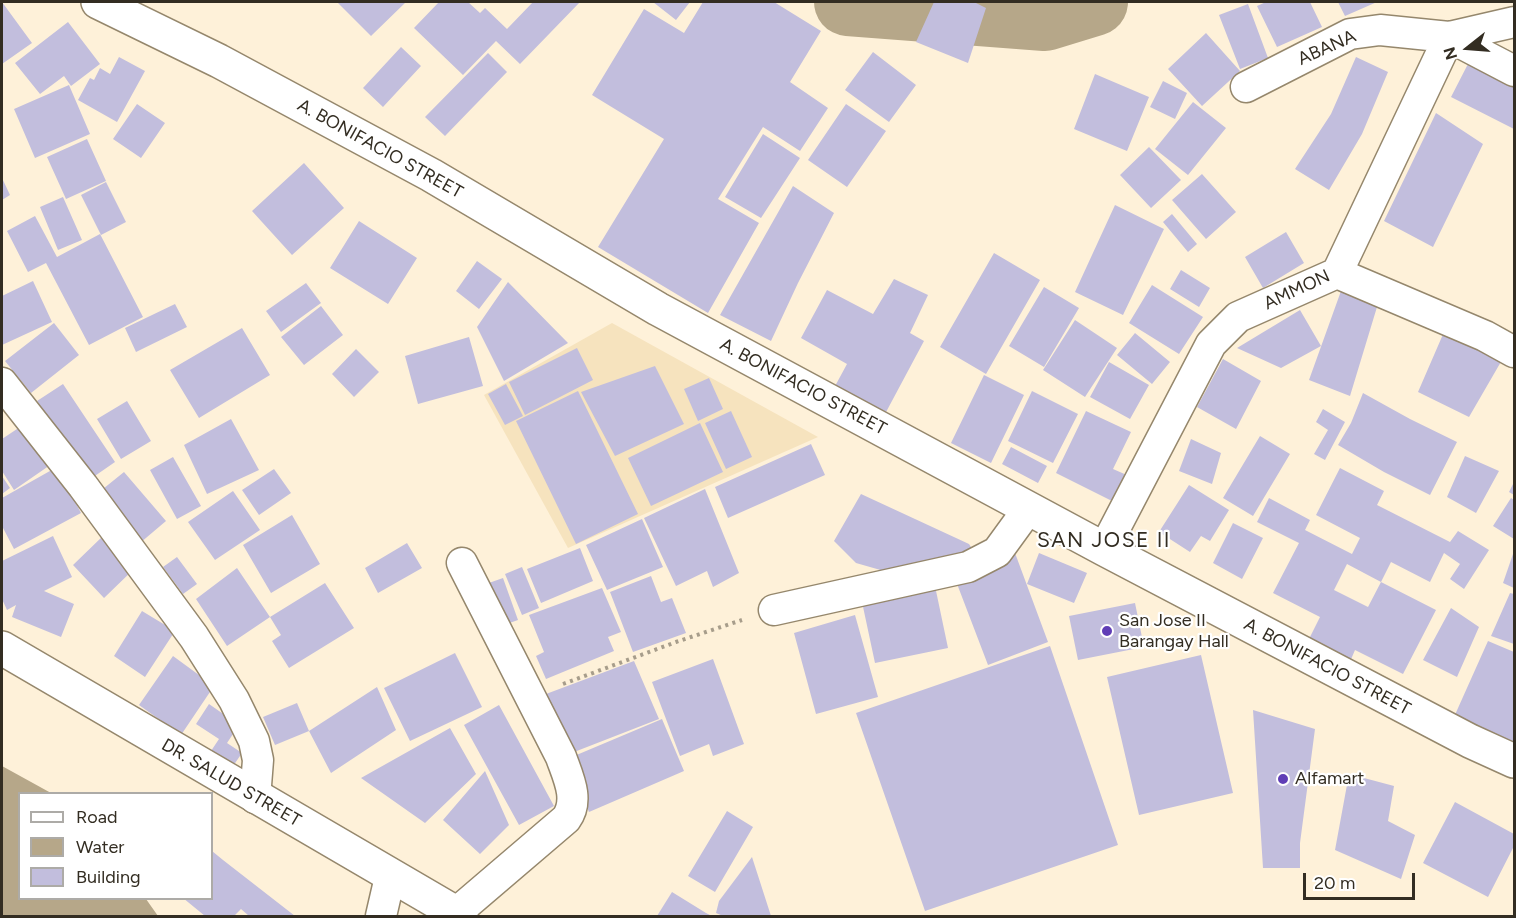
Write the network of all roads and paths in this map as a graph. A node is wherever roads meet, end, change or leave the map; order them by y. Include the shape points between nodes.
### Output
1 (98, 2) edge
2 (1515, 22) edge
3 (1449, 37) junction
4 (1515, 72) edge
5 (1246, 87) dead end
6 (1337, 273) junction
7 (1515, 352) edge
8 (2, 383) edge
9 (1029, 508) junction
10 (1104, 549) junction
11 (462, 563) dead end
12 (774, 610) joint
13 (2, 648) edge
14 (531, 696) junction
15 (1515, 761) edge
16 (255, 798) junction
17 (390, 877) junction
18 (458, 915) edge
19 (381, 916) edge

1 - 9 main road, A. BONIFACIO STREET via 219,61 400,159 658,309
2 - 3 street
3 - 4 street
3 - 5 street, ABANA via 1380,30 1350,34
3 - 6 street, AMMON
6 - 7 street
6 - 10 street, AMMON via 1238,317 1211,344
8 - 16 street via 180,618 234,700 254,741 258,760
9 - 10 main road, A. BONIFACIO STREET
9 - 12 street via 997,552 968,567
10 - 15 main road, A. BONIFACIO STREET
11 - 14 street
12 - 14 path
13 - 16 main road, DR. SALUD STREET
14 - 18 street via 561,757 569,780 572,811
16 - 17 main road, DR. SALUD STREET
17 - 18 main road, DR. SALUD STREET
17 - 19 street

